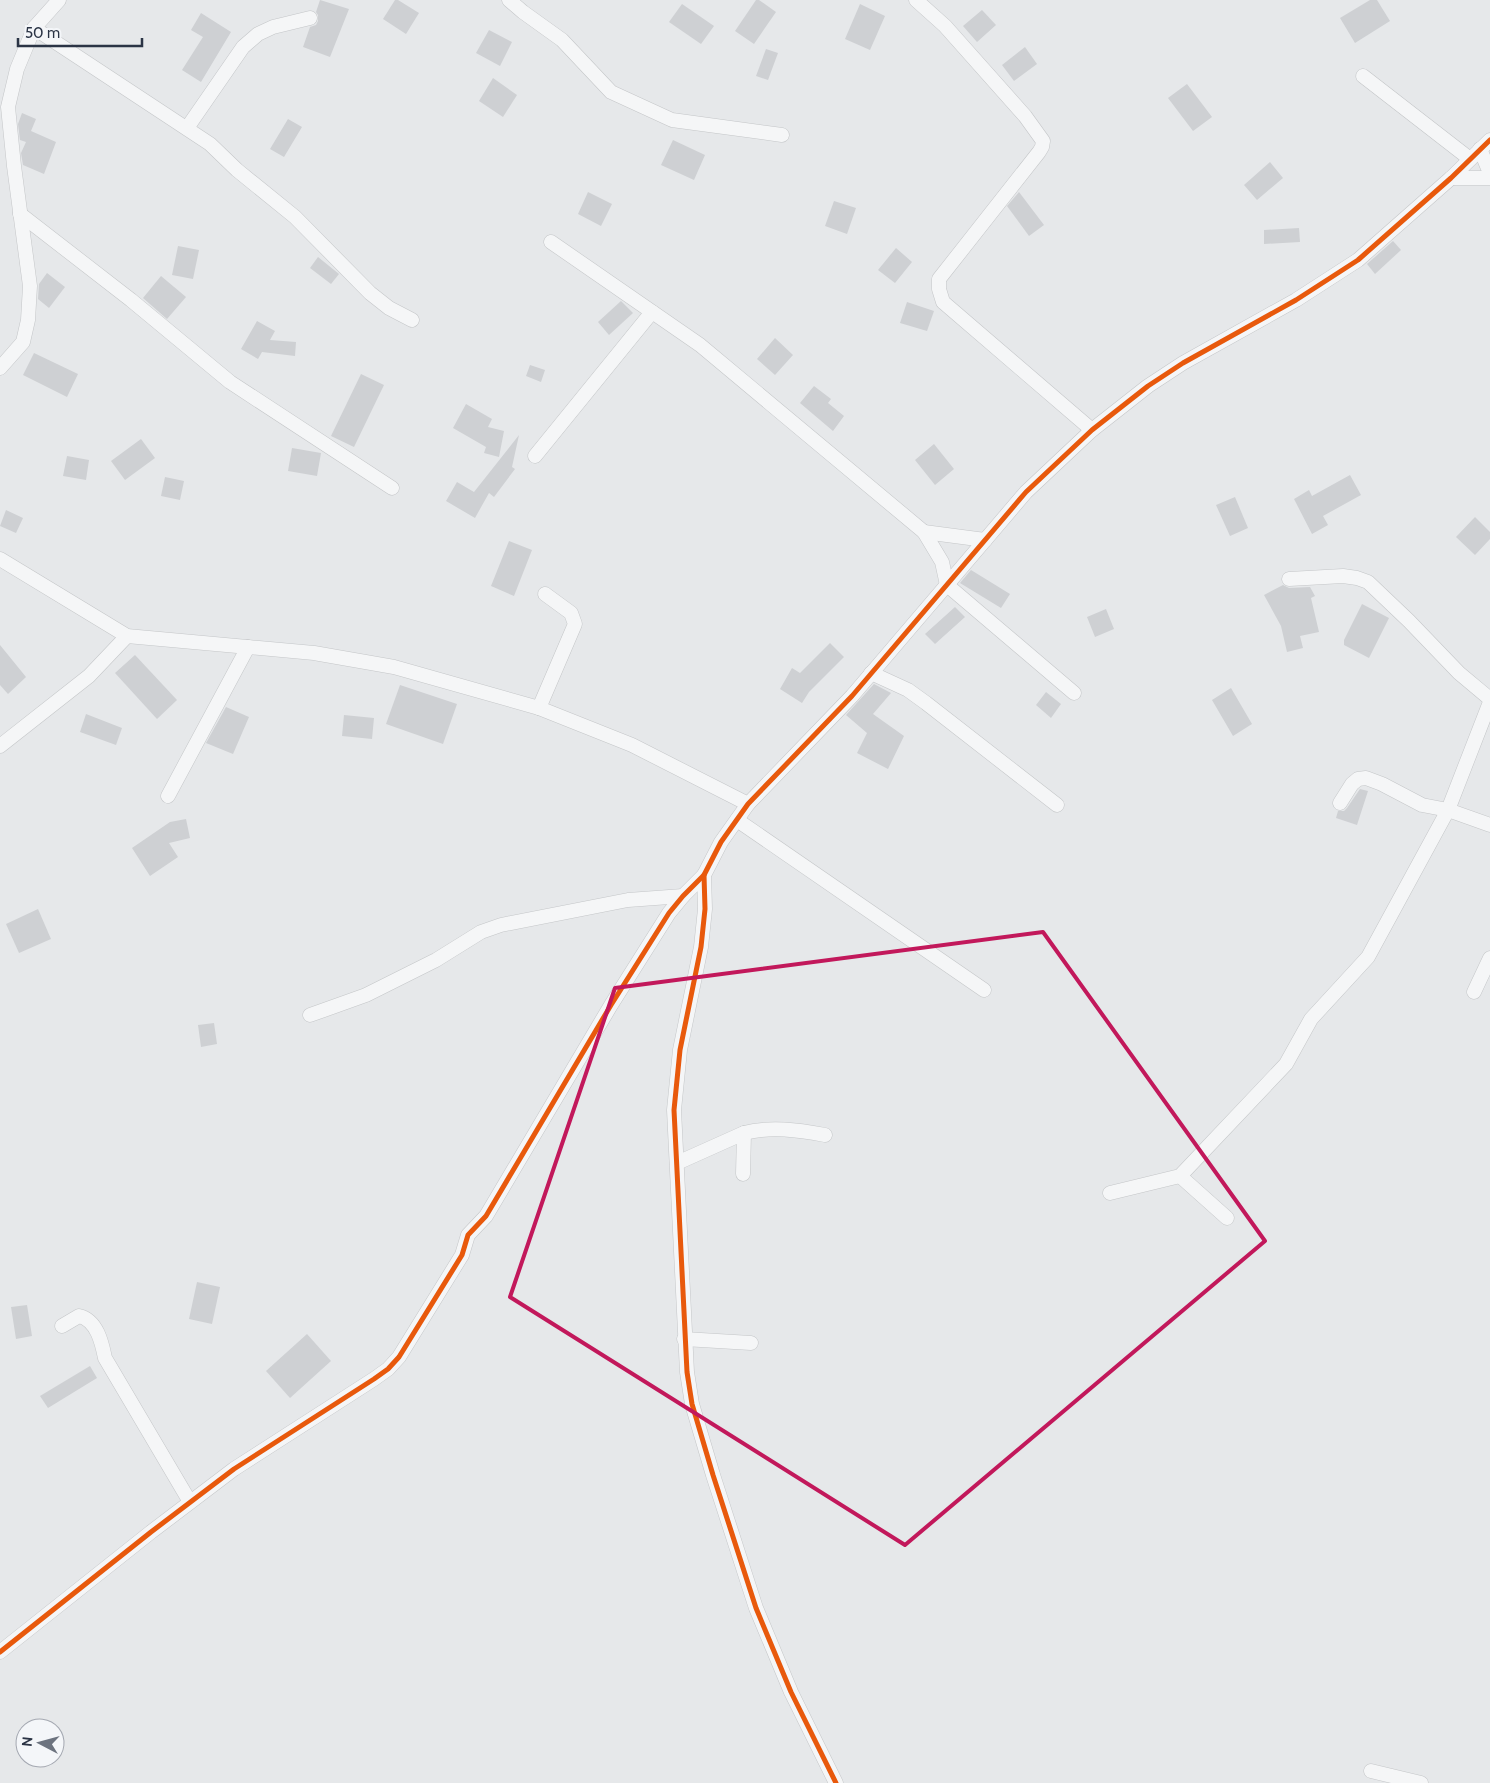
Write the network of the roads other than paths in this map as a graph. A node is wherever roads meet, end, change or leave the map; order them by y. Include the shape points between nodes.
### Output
1 (59, 0) edge
2 (509, 0) edge
3 (916, 0) edge
4 (310, 18) dead end
5 (34, 28) junction
6 (1363, 76) dead end
7 (187, 128) junction
8 (782, 135) dead end
9 (1480, 149) edge
10 (1490, 173) edge
11 (1451, 178) junction
12 (1490, 178) edge
13 (20, 214) junction
14 (551, 242) dead end
15 (652, 312) junction
16 (412, 320) dead end
17 (0, 368) edge
18 (1092, 430) junction
19 (535, 456) dead end
20 (392, 488) dead end
21 (924, 532) junction
22 (985, 540) junction
23 (0, 558) edge
24 (1289, 579) dead end
25 (947, 585) junction
26 (545, 594) dead end
27 (127, 636) junction
28 (248, 647) junction
29 (871, 673) junction
30 (1074, 693) dead end
31 (1490, 701) edge
32 (539, 708) junction
33 (0, 746) edge
34 (168, 796) dead end
35 (1340, 802) dead end
36 (748, 804) junction
37 (1057, 805) dead end
38 (1448, 810) junction
39 (737, 820) junction
40 (1490, 825) edge
41 (704, 875) junction
42 (682, 896) junction
43 (1490, 958) edge
44 (984, 990) dead end
45 (1474, 992) dead end
46 (310, 1015) dead end
47 (744, 1133) junction
48 (825, 1135) dead end
49 (678, 1163) junction
50 (743, 1174) dead end
51 (1180, 1176) junction
52 (1110, 1193) dead end
53 (1226, 1218) dead end
54 (62, 1326) dead end
55 (684, 1339) junction
56 (751, 1343) dead end
57 (190, 1502) junction
58 (0, 1652) edge
59 (1371, 1771) dead end
60 (836, 1783) edge
61 (1421, 1783) edge

1 - 5 street
2 - 8 street via 562,40 611,92 672,120
3 - 18 street via 945,26 1025,116 1043,141 1039,152 939,279 943,302
4 - 7 street via 258,34 244,47
5 - 7 street
5 - 13 street via 17,69 8,107
6 - 9 street
7 - 16 street via 295,217 370,293
9 - 10 street
9 - 11 street
11 - 12 street
11 - 18 street via 1358,260 1296,300 1184,362
13 - 17 street via 30,286 28,320 23,342
13 - 20 street via 230,382
14 - 15 street
15 - 19 street
15 - 21 street via 700,345
18 - 22 street via 1026,492
21 - 22 street
21 - 25 street via 942,562
22 - 25 street
23 - 27 street
24 - 31 street via 1343,576 1368,582
25 - 29 street
25 - 30 street
26 - 32 street via 571,612 575,624
27 - 28 street
27 - 33 street via 89,676
28 - 32 street via 314,653 394,667
28 - 34 street
29 - 36 street
29 - 37 street via 908,690
31 - 38 street
32 - 36 street via 632,745
35 - 38 street via 1352,784 1366,778 1422,804
36 - 39 street
38 - 40 street
38 - 51 street via 1368,957 1311,1019 1286,1064
39 - 41 street
39 - 44 street
41 - 42 street
41 - 49 street via 701,948 680,1050 674,1110
42 - 46 street via 628,900 501,925 481,932 436,960 366,995
42 - 57 street via 612,1005 486,1216 468,1236 462,1255 399,1357 374,1379 234,1469
43 - 45 street
47 - 48 street via 777,1129
47 - 49 street
47 - 50 street
49 - 55 street
51 - 52 street
51 - 53 street
54 - 57 street via 79,1316 89,1320 101,1338 105,1358
55 - 56 street
55 - 60 street via 692,1404 756,1608 791,1692
57 - 58 street
59 - 61 street

